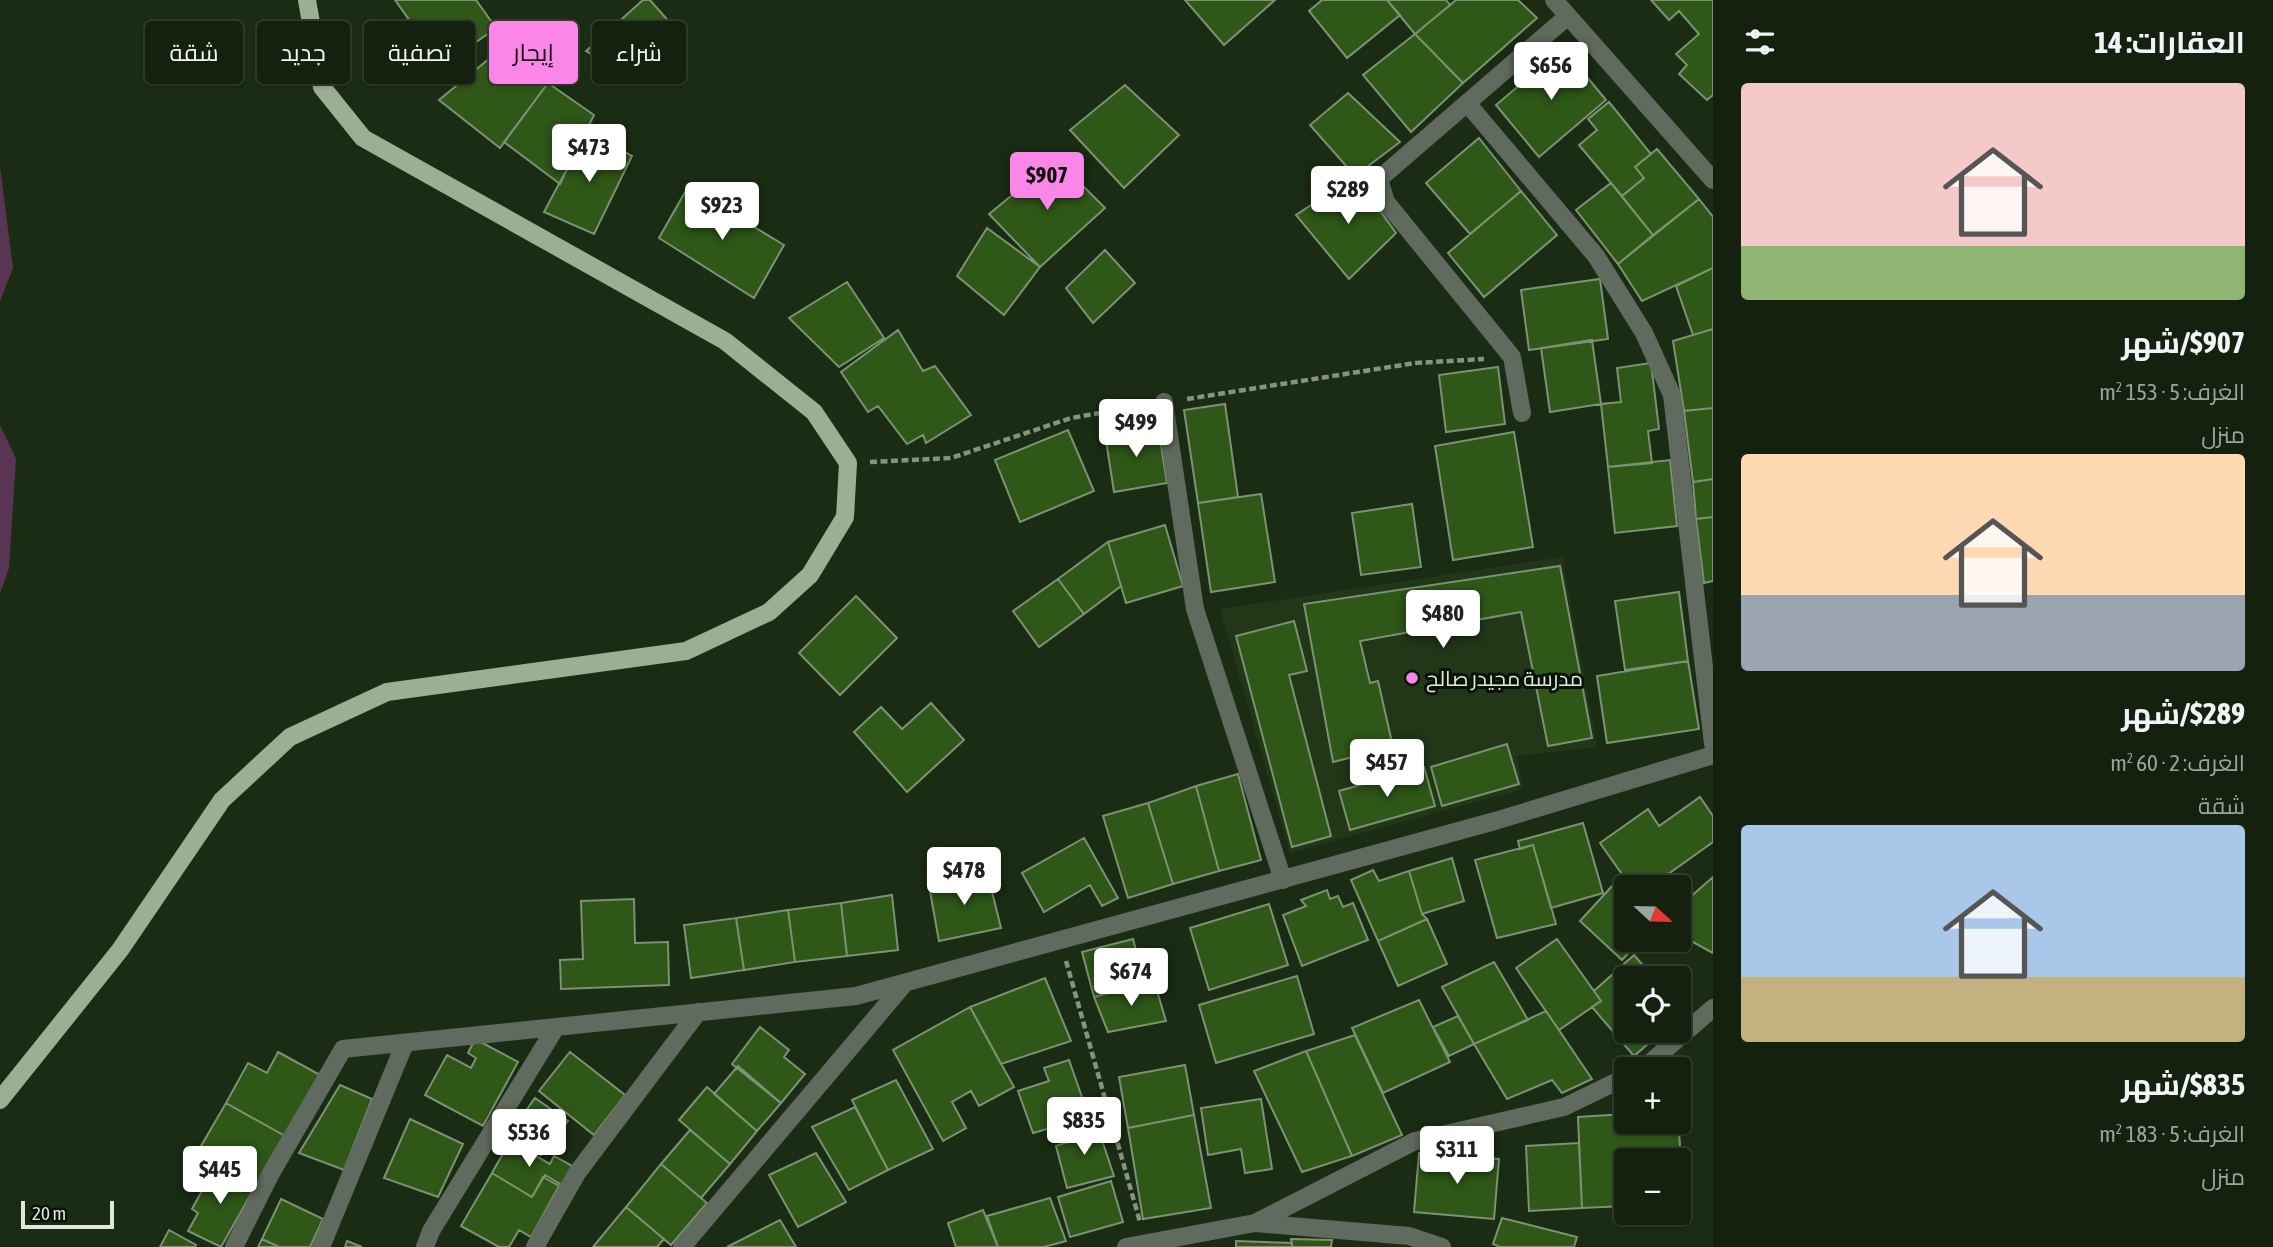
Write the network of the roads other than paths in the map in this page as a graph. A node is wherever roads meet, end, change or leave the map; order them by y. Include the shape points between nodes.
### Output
1 (307, 0) edge
2 (1554, 0) edge
3 (1568, 16) junction
4 (1467, 103) junction
5 (1709, 169) edge
6 (1164, 402) dead end
7 (1522, 413) dead end
8 (1713, 744) edge
9 (1713, 755) edge
10 (1283, 880) junction
11 (905, 983) junction
12 (1713, 1008) edge
13 (698, 1012) junction
14 (556, 1027) junction
15 (405, 1043) junction
16 (1657, 1057) edge
17 (1614, 1083) edge
18 (0, 1100) edge
19 (1255, 1223) junction
20 (234, 1247) edge
21 (321, 1247) edge
22 (425, 1247) edge
23 (535, 1247) edge
24 (682, 1247) edge
25 (1126, 1247) edge
26 (1442, 1247) edge

1 - 18 main road via 322,87 363,138 725,341 814,412 848,463 845,517 810,575 769,612 686,651 387,692 290,737 222,800 120,950
2 - 3 street
3 - 4 street
3 - 5 street
4 - 7 street via 1379,179 1385,202 1512,357
4 - 8 street via 1596,256 1644,333 1672,395
6 - 10 street via 1195,609
9 - 10 street
10 - 11 street
11 - 13 street via 856,996
11 - 24 street
12 - 16 street
13 - 14 street
13 - 23 street via 577,1173
14 - 15 street
14 - 22 street
15 - 20 street via 343,1049
15 - 21 street
17 - 19 street via 1564,1107 1415,1141
19 - 25 street
19 - 26 street via 1409,1236

